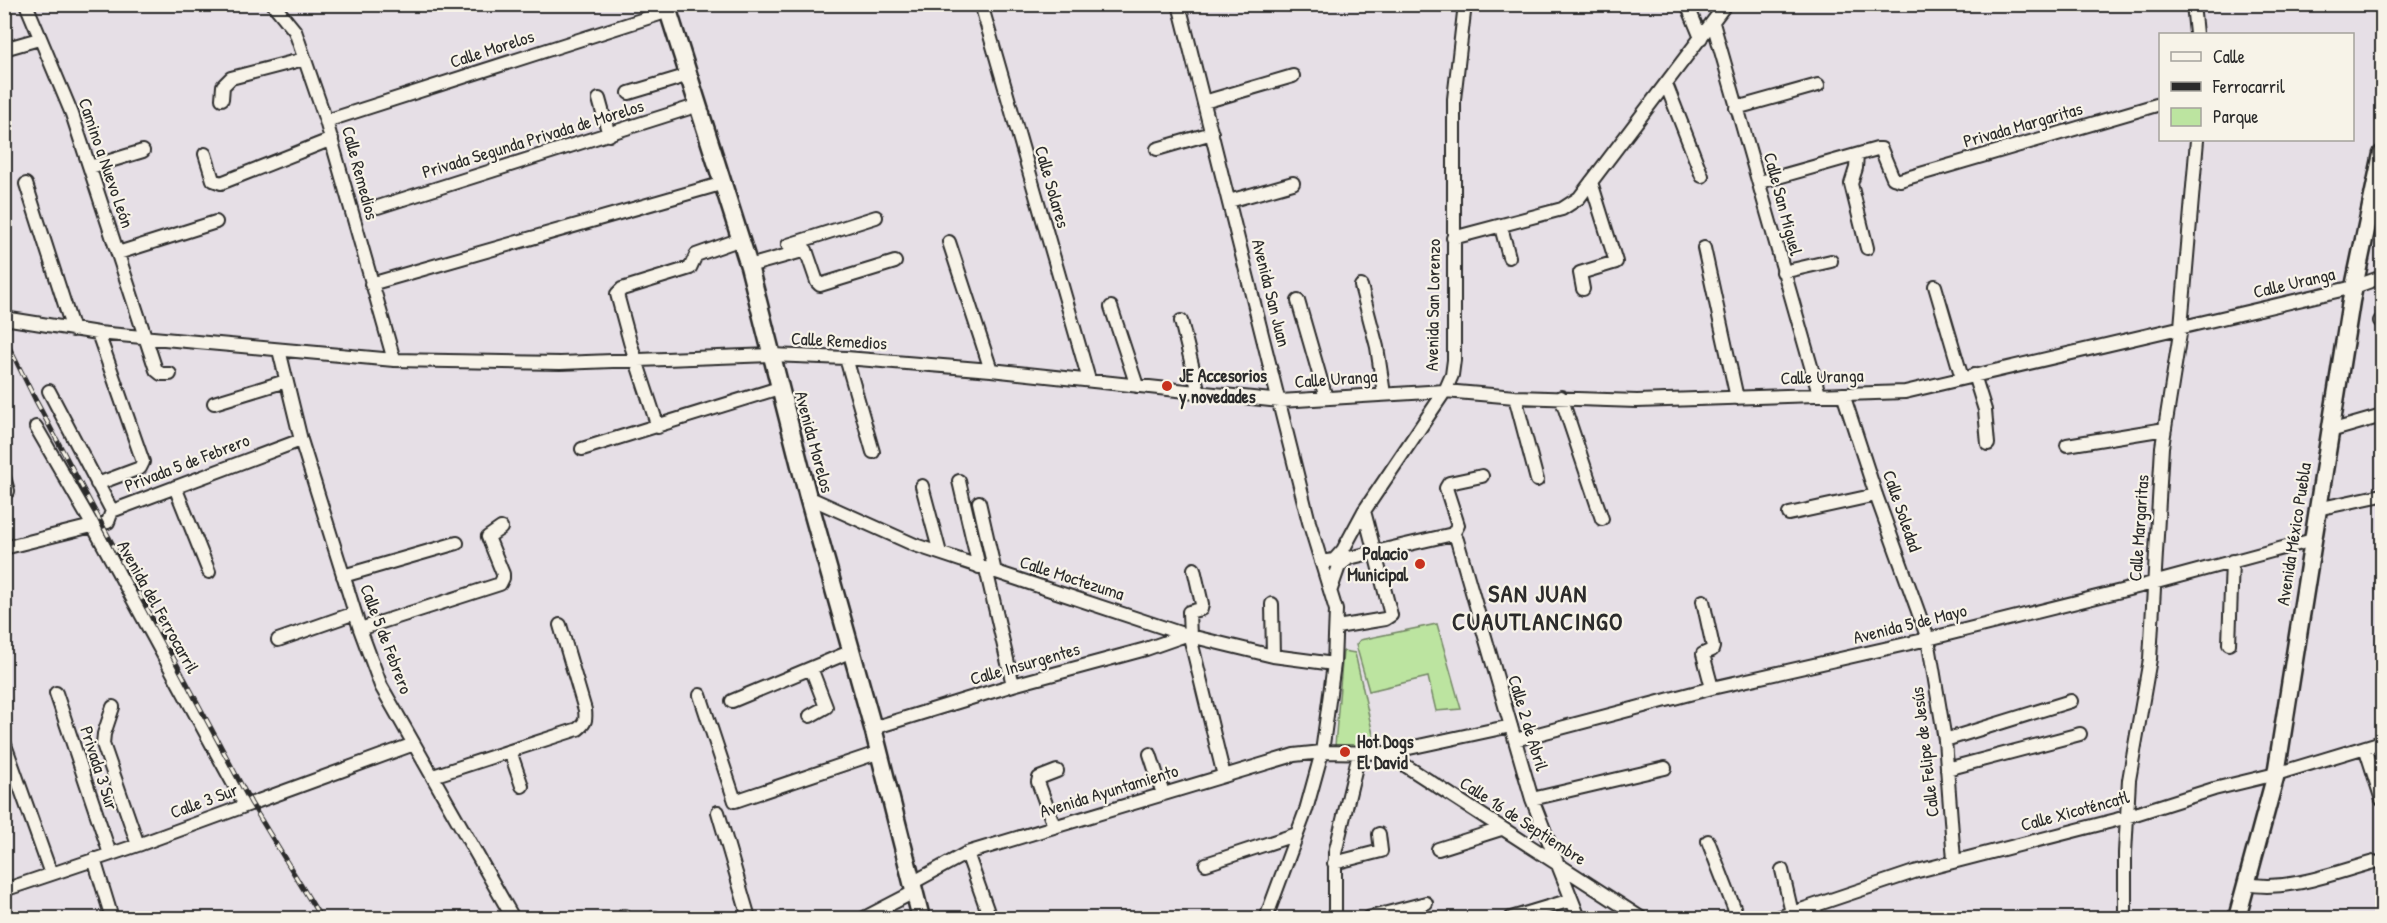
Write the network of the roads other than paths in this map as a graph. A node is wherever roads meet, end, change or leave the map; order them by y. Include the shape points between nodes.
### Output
1 (26, 4) edge
2 (273, 4) edge
3 (981, 4) edge
4 (1179, 4) edge
5 (1465, 4) edge
6 (1687, 4) edge
7 (1726, 4) edge
8 (2193, 4) edge
9 (668, 8) edge
10 (1713, 22) junction
11 (2196, 33) edge
12 (1701, 38) junction
13 (39, 39) junction
14 (4, 49) edge
15 (304, 59) junction
16 (689, 75) junction
17 (1293, 76) dead end
18 (1666, 84) junction
19 (1818, 85) dead end
20 (628, 93) dead end
21 (222, 99) dead end
22 (599, 99) dead end
23 (1204, 102) junction
24 (2159, 104) edge
25 (699, 105) junction
26 (1736, 108) junction
27 (326, 121) junction
28 (1212, 133) junction
29 (609, 135) junction
30 (332, 139) junction
31 (2197, 141) edge
32 (1157, 149) dead end
33 (143, 151) dead end
34 (205, 154) dead end
35 (2382, 154) edge
36 (1857, 155) junction
37 (90, 167) junction
38 (1702, 176) dead end
39 (1591, 182) junction
40 (1760, 182) junction
41 (724, 183) junction
42 (1293, 183) dead end
43 (26, 184) dead end
44 (1229, 201) junction
45 (378, 207) dead end
46 (876, 217) dead end
47 (216, 222) dead end
48 (1501, 227) junction
49 (741, 238) junction
50 (1452, 238) junction
51 (949, 242) dead end
52 (1704, 248) dead end
53 (1867, 248) dead end
54 (118, 252) junction
55 (1509, 257) dead end
56 (1831, 261) dead end
57 (748, 262) junction
58 (895, 262) dead end
59 (1783, 272) junction
60 (2382, 277) edge
61 (371, 284) junction
62 (1361, 286) dead end
63 (1935, 286) dead end
64 (2354, 287) junction
65 (1583, 289) dead end
66 (1298, 301) dead end
67 (1111, 307) dead end
68 (5, 317) edge
69 (1181, 321) dead end
70 (2181, 327) junction
71 (73, 330) junction
72 (98, 333) junction
73 (145, 337) junction
74 (279, 350) junction
75 (771, 355) junction
76 (846, 358) junction
77 (394, 360) junction
78 (637, 361) junction
79 (992, 370) junction
80 (170, 374) dead end
81 (1968, 377) junction
82 (1089, 380) junction
83 (286, 381) junction
84 (1137, 386) junction
85 (779, 388) junction
86 (50, 391) dead end
87 (1444, 391) junction
88 (1199, 393) junction
89 (1384, 394) junction
90 (1819, 394) junction
91 (1843, 394) junction
92 (1515, 397) junction
93 (1326, 398) junction
94 (1561, 398) junction
95 (1737, 398) junction
96 (1280, 401) junction
97 (214, 403) dead end
98 (2382, 416) edge
99 (36, 427) dead end
100 (658, 427) junction
101 (2165, 429) junction
102 (2330, 431) junction
103 (301, 440) junction
104 (1988, 444) dead end
105 (2067, 445) dead end
106 (582, 449) dead end
107 (873, 452) dead end
108 (1482, 476) dead end
109 (4, 477) edge
110 (1537, 480) dead end
111 (960, 481) dead end
112 (97, 484) junction
113 (922, 486) dead end
114 (175, 487) junction
115 (8, 491) dead end
116 (1876, 495) junction
117 (2382, 495) edge
118 (808, 497) junction
119 (979, 502) dead end
120 (2317, 509) junction
121 (112, 511) junction
122 (1364, 511) junction
123 (1789, 514) dead end
124 (1602, 519) dead end
125 (93, 526) junction
126 (501, 528) dead end
127 (1453, 534) junction
128 (2313, 540) junction
129 (457, 543) dead end
130 (4, 548) edge
131 (1375, 552) junction
132 (940, 553) junction
133 (2232, 561) junction
134 (1321, 562) junction
135 (987, 569) junction
136 (1194, 569) dead end
137 (209, 572) dead end
138 (343, 576) junction
139 (2153, 583) junction
140 (1330, 589) junction
141 (1703, 601) dead end
142 (1272, 604) dead end
143 (355, 613) junction
144 (560, 625) dead end
145 (1337, 627) junction
146 (360, 628) junction
147 (1188, 636) junction
148 (1928, 639) junction
149 (278, 640) dead end
150 (2229, 644) dead end
151 (852, 651) junction
152 (1273, 656) junction
153 (1334, 663) junction
154 (811, 668) junction
155 (1013, 685) junction
156 (1712, 688) junction
157 (56, 693) dead end
158 (700, 694) dead end
159 (732, 701) dead end
160 (2071, 701) dead end
161 (113, 707) dead end
162 (810, 716) dead end
163 (1510, 726) junction
164 (873, 728) junction
165 (2080, 734) dead end
166 (1515, 740) junction
167 (1945, 740) junction
168 (4, 742) edge
169 (2382, 742) edge
170 (414, 744) junction
171 (2365, 747) junction
172 (510, 751) junction
173 (880, 752) junction
174 (1322, 752) junction
175 (1386, 753) junction
176 (1150, 754) dead end
177 (1359, 754) junction
178 (1665, 768) dead end
179 (1947, 770) junction
180 (1057, 771) dead end
181 (2276, 774) junction
182 (433, 776) junction
183 (1224, 776) junction
184 (522, 786) dead end
185 (1163, 794) junction
186 (1532, 799) junction
187 (2382, 800) edge
188 (245, 806) junction
189 (718, 812) dead end
190 (2127, 816) junction
191 (1054, 826) junction
192 (1501, 829) junction
193 (1297, 834) junction
194 (1379, 834) dead end
195 (1708, 841) dead end
196 (138, 844) junction
197 (1438, 849) dead end
198 (967, 853) junction
199 (110, 854) junction
200 (94, 859) junction
201 (1954, 860) junction
202 (2374, 862) dead end
203 (1334, 863) junction
204 (1556, 863) junction
205 (1206, 864) dead end
206 (1782, 870) dead end
207 (51, 874) junction
208 (2246, 884) junction
209 (913, 887) junction
210 (4, 890) edge
211 (1571, 900) junction
212 (1426, 903) dead end
213 (1815, 912) edge
214 (1792, 913) junction
215 (112, 918) edge
216 (513, 918) edge
217 (749, 918) edge
218 (864, 918) edge
219 (921, 918) edge
220 (990, 918) edge
221 (1266, 918) edge
222 (1335, 918) edge
223 (1368, 918) edge
224 (1511, 918) edge
225 (1579, 918) edge
226 (1641, 918) edge
227 (1738, 918) edge
228 (1777, 918) edge
229 (2125, 918) edge
230 (2237, 918) edge

1 - 13 street, Camino a Nuevo León
2 - 15 street, Calle Remedios via 295,31
3 - 82 street, Calle Solares
4 - 23 street, Avenida San Juan
5 - 50 street, Avenida San Lorenzo via 1454,99
6 - 12 street
7 - 10 street
8 - 11 street
9 - 16 street, Avenida Morelos
9 - 27 street, Calle Morelos
10 - 12 street
10 - 26 street, Calle San Miguel
12 - 18 street
13 - 14 street
13 - 37 street, Camino a Nuevo León
15 - 21 street via 231,78 223,86
15 - 27 street, Calle Remedios
16 - 20 street
16 - 25 street, Avenida Morelos
17 - 23 street
18 - 38 street
18 - 39 street
19 - 26 street
22 - 29 street
23 - 28 street, Avenida San Juan
24 - 36 street, Privada Margaritas via 1896,180 1881,149
25 - 29 street, Privada Segunda Privada de Morelos
25 - 41 street, Avenida Morelos
26 - 40 street, Calle San Miguel
27 - 30 street, Calle Remedios
28 - 32 street
28 - 44 street, Avenida San Juan
29 - 45 street, Privada Segunda Privada de Morelos
30 - 34 street via 221,183 213,180
30 - 61 street, Calle Remedios
31 - 70 street, Calle Margaritas
33 - 37 street
35 - 64 street, Avenida México Puebla
36 - 40 street
36 - 53 street via 1851,184
37 - 54 street, Camino a Nuevo León
39 - 48 street via 1579,198 1562,208
39 - 65 street via 1616,262 1580,273
40 - 59 street, Calle San Miguel
41 - 49 street, Avenida Morelos
41 - 61 street
42 - 44 street
43 - 71 street
44 - 96 street, Avenida San Juan
46 - 57 street
47 - 54 street
48 - 50 street
48 - 55 street
49 - 57 street, Avenida Morelos
49 - 78 street via 696,255 690,268 620,290 618,300
50 - 87 street, Avenida San Lorenzo via 1454,360
51 - 79 street
52 - 95 street
54 - 73 street, Camino a Nuevo León
56 - 59 street
57 - 58 street via 803,249 809,253 820,285
57 - 75 street, Avenida Morelos
59 - 90 street, Calle San Miguel
60 - 64 street, Calle Uranga
61 - 77 street, Calle Remedios
62 - 89 street via 1377,346
63 - 81 street
64 - 70 street, Calle Uranga
64 - 102 street, Avenida México Puebla
66 - 93 street
67 - 84 street
68 - 71 street, Calle Remedios
69 - 88 street
70 - 81 street, Calle Uranga
70 - 101 street, Calle Margaritas
71 - 72 street, Calle Remedios
72 - 73 street, Calle Remedios
72 - 112 street via 143,462 140,468
73 - 74 street, Calle Remedios
73 - 80 street, Camino a Nuevo León via 156,369 160,374
74 - 77 street, Calle Remedios
74 - 83 street, Calle 5 de Febrero
75 - 76 street, Calle Remedios
75 - 78 street, Calle Remedios
75 - 85 street, Avenida Morelos
76 - 79 street, Calle Remedios
76 - 107 street
77 - 78 street, Calle Remedios
78 - 100 street
79 - 82 street, Calle Remedios
81 - 91 street, Calle Uranga via 1905,392
81 - 104 street via 1985,410
82 - 84 street, Calle Remedios
83 - 97 street
83 - 103 street, Calle 5 de Febrero
84 - 88 street, Calle Remedios
85 - 100 street
85 - 118 street, Avenida Morelos
86 - 112 street
87 - 89 street, Calle Uranga
87 - 92 street, Calle Uranga
87 - 122 street, Avenida San Lorenzo
88 - 96 street, Calle Remedios
89 - 93 street, Calle Uranga
90 - 91 street, Calle Uranga
90 - 95 street, Calle Uranga
91 - 116 street, Calle Soledad
92 - 94 street, Calle Uranga
92 - 110 street
93 - 96 street, Calle Uranga
94 - 95 street, Calle Uranga
94 - 124 street
96 - 134 street, Avenida San Juan
98 - 102 street
99 - 125 street, Avenida del Ferrocarril
100 - 106 street
101 - 105 street
101 - 139 street, Calle Margaritas
102 - 120 street, Avenida México Puebla
103 - 114 street, Privada 5 de Febrero
103 - 138 street, Calle 5 de Febrero
108 - 127 street, Calle 2 de Abril via 1449,483 1446,488 1458,525
109 - 115 street
111 - 135 street
112 - 121 street
113 - 132 street
114 - 121 street, Privada 5 de Febrero
114 - 137 street
116 - 123 street
116 - 148 street, Calle Soledad
117 - 120 street
118 - 132 street, Calle Moctezuma
118 - 151 street, Avenida Morelos
119 - 135 street
120 - 128 street, Avenida México Puebla
121 - 125 street, Privada 5 de Febrero via 108,522
122 - 131 street
122 - 134 street, Avenida San Lorenzo via 1339,556
125 - 130 street
125 - 188 street, Avenida del Ferrocarril
126 - 146 street via 488,541 503,578 500,584
127 - 131 street
127 - 163 street, Calle 2 de Abril
128 - 133 street, Avenida 5 de Mayo
128 - 181 street, Avenida México Puebla
129 - 138 street
131 - 140 street via 1349,558 1339,566
131 - 145 street via 1392,615
132 - 135 street, Calle Moctezuma
133 - 139 street, Avenida 5 de Mayo
133 - 150 street
134 - 140 street, Avenida San Juan
135 - 147 street, Calle Moctezuma
135 - 155 street
136 - 147 street via 1202,604 1200,609 1189,612
138 - 143 street, Calle 5 de Febrero
139 - 148 street, Avenida 5 de Mayo
139 - 190 street, Calle Margaritas via 2150,659 2129,780
140 - 145 street, Avenida San Juan
141 - 156 street via 1713,646 1702,654
142 - 152 street
143 - 146 street, Calle 5 de Febrero
143 - 149 street
144 - 172 street via 585,710 584,725
145 - 153 street, Avenida San Juan
146 - 170 street, Calle 5 de Febrero via 381,686
147 - 152 street, Calle Moctezuma
147 - 155 street, Calle Insurgentes
147 - 183 street
148 - 156 street, Avenida 5 de Mayo
148 - 167 street, Calle Felipe de Jesús
151 - 154 street
151 - 164 street, Avenida Morelos
152 - 153 street, Calle Moctezuma
153 - 174 street, Avenida San Juan
154 - 159 street
154 - 162 street via 826,707
155 - 164 street, Calle Insurgentes
156 - 166 street, Avenida 5 de Mayo
157 - 199 street, Privada 3 Sur
158 - 173 street via 735,801
160 - 167 street
161 - 196 street via 103,744
163 - 166 street, Calle 2 de Abril
163 - 175 street, Avenida Ayuntamiento
164 - 173 street, Avenida Morelos
165 - 179 street
166 - 186 street, Calle 2 de Abril
167 - 179 street, Calle Felipe de Jesús
168 - 207 street
169 - 171 street, Calle Xicoténcatl
170 - 182 street, Calle 5 de Febrero
170 - 188 street, Calle 3 Sur
171 - 181 street, Calle Xicoténcatl
171 - 187 street
172 - 182 street
172 - 184 street
173 - 209 street, Avenida Morelos
174 - 177 street, Avenida Ayuntamiento
174 - 183 street, Avenida Ayuntamiento via 1294,755
174 - 193 street, Avenida San Juan
175 - 177 street, Avenida Ayuntamiento
175 - 192 street, Calle 16 de Septiembre
176 - 185 street
177 - 203 street
178 - 186 street
179 - 201 street, Calle Felipe de Jesús
180 - 191 street via 1038,782
181 - 190 street, Calle Xicoténcatl
181 - 208 street, Avenida México Puebla
182 - 216 street, Calle 5 de Febrero
183 - 185 street, Avenida Ayuntamiento
185 - 191 street, Avenida Ayuntamiento
186 - 204 street, Calle 2 de Abril
188 - 196 street, Calle 3 Sur
189 - 217 street
190 - 201 street, Calle Xicoténcatl
190 - 229 street, Calle Margaritas
191 - 198 street, Avenida Ayuntamiento
192 - 197 street
192 - 204 street, Calle 16 de Septiembre
193 - 205 street
193 - 221 street, Avenida San Juan
194 - 203 street via 1381,851
195 - 227 street
196 - 199 street, Calle 3 Sur
198 - 209 street, Avenida Ayuntamiento
198 - 220 street
199 - 200 street, Calle 3 Sur
200 - 207 street, Calle 3 Sur
200 - 215 street
201 - 213 street, Calle Xicoténcatl
202 - 208 street via 2287,885
203 - 222 street
204 - 211 street, Calle 2 de Abril
204 - 226 street, Calle 16 de Septiembre
206 - 214 street
207 - 210 street, Calle 3 Sur
208 - 230 street, Avenida México Puebla
209 - 218 street, Avenida Ayuntamiento
209 - 219 street, Avenida Morelos
211 - 224 street
211 - 225 street, Calle 2 de Abril
212 - 223 street
213 - 214 street, Calle Xicoténcatl
214 - 228 street, Calle Xicoténcatl

